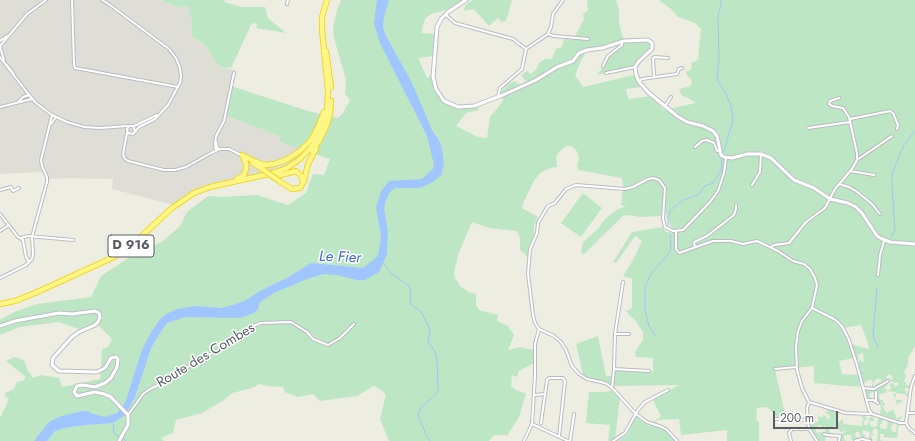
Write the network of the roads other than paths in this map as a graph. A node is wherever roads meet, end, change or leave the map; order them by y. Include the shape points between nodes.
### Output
1 (46, 0) edge
2 (73, 0) edge
3 (102, 0) edge
4 (288, 0) edge
5 (327, 0) edge
6 (330, 0) edge
7 (466, 0) edge
8 (563, 0) edge
9 (287, 4) dead end
10 (445, 14) junction
11 (548, 34) junction
12 (8, 35) junction
13 (588, 39) dead end
14 (0, 41) edge
15 (622, 41) junction
16 (0, 46) edge
17 (526, 49) junction
18 (0, 57) edge
19 (668, 58) dead end
20 (603, 66) dead end
21 (636, 67) junction
22 (682, 68) dead end
23 (234, 73) dead end
24 (606, 73) dead end
25 (14, 76) junction
26 (654, 77) junction
27 (639, 82) junction
28 (328, 86) junction
29 (23, 87) junction
30 (178, 87) junction
31 (29, 95) junction
32 (23, 97) junction
33 (498, 97) junction
34 (671, 97) dead end
35 (839, 98) dead end
36 (32, 99) junction
37 (26, 100) junction
38 (16, 103) junction
39 (665, 106) junction
40 (0, 107) edge
41 (160, 114) junction
42 (52, 115) junction
43 (56, 117) junction
44 (850, 121) junction
45 (50, 125) junction
46 (129, 126) junction
47 (133, 126) junction
48 (122, 127) junction
49 (808, 128) dead end
50 (897, 128) dead end
51 (135, 130) junction
52 (127, 131) junction
53 (131, 134) junction
54 (892, 136) dead end
55 (321, 138) junction
56 (127, 139) junction
57 (695, 147) dead end
58 (217, 150) junction
59 (720, 151) junction
60 (762, 154) junction
61 (242, 155) junction
62 (726, 158) junction
63 (857, 160) junction
64 (261, 164) junction
65 (264, 170) junction
66 (850, 171) junction
67 (874, 175) dead end
68 (273, 176) junction
69 (233, 181) junction
70 (303, 184) junction
71 (839, 184) junction
72 (218, 185) junction
73 (752, 185) dead end
74 (19, 188) dead end
75 (0, 190) edge
76 (830, 199) junction
77 (736, 205) dead end
78 (0, 214) edge
79 (880, 214) dead end
80 (9, 225) junction
81 (0, 231) edge
82 (676, 232) junction
83 (32, 236) junction
84 (21, 238) junction
85 (73, 240) dead end
86 (884, 241) junction
87 (915, 244) edge
88 (695, 247) junction
89 (771, 247) junction
90 (29, 262) junction
91 (878, 276) dead end
92 (0, 278) edge
93 (623, 282) dead end
94 (0, 304) edge
95 (812, 308) junction
96 (354, 324) dead end
97 (0, 326) edge
98 (539, 330) junction
99 (615, 334) junction
100 (629, 334) dead end
101 (796, 367) junction
102 (614, 369) junction
103 (775, 369) dead end
104 (648, 371) dead end
105 (915, 376) edge
106 (888, 381) dead end
107 (612, 388) junction
108 (863, 388) junction
109 (668, 390) dead end
110 (876, 392) dead end
111 (545, 394) junction
112 (534, 395) junction
113 (866, 400) junction
114 (874, 401) junction
115 (809, 402) junction
116 (878, 403) dead end
117 (908, 413) junction
118 (915, 413) edge
119 (574, 414) dead end
120 (636, 414) junction
121 (872, 414) junction
122 (128, 415) junction
123 (775, 419) dead end
124 (807, 420) junction
125 (541, 423) dead end
126 (906, 423) junction
127 (532, 424) junction
128 (809, 429) junction
129 (915, 433) edge
130 (824, 434) dead end
131 (559, 437) junction
132 (119, 441) edge
133 (524, 441) edge
134 (569, 441) edge
135 (613, 441) edge
136 (677, 441) edge
137 (791, 441) edge
138 (817, 441) edge
139 (839, 441) edge
140 (855, 441) edge
141 (870, 441) edge

1 - 12 street via 29,12
2 - 30 street via 75,68
3 - 30 street via 173,53 181,70
4 - 9 street
5 - 28 highway, D 916 via 322,17 322,30
6 - 55 highway, D 916 via 325,30 332,100
7 - 10 street
8 - 11 street via 553,14
10 - 17 street via 455,23 513,39
10 - 33 street via 437,27 433,64 433,77 439,94 444,100 458,107 474,106
11 - 13 street
11 - 17 street
12 - 14 street
12 - 16 street
15 - 20 street via 622,45 607,56
15 - 21 street via 646,39 652,43 651,51
15 - 33 street via 579,53 573,61
16 - 25 street via 4,60
17 - 33 street via 522,70 500,88
18 - 25 street
19 - 26 street via 653,58
21 - 24 street
21 - 27 street
22 - 26 street via 677,74
23 - 58 street via 224,121 215,141
25 - 29 street
26 - 27 street
27 - 39 street
28 - 64 highway via 324,115 309,142 283,161 270,165
28 - 69 highway, D 916 via 325,122 317,139 305,154 278,172
29 - 31 street
29 - 32 street
30 - 41 street
31 - 32 street
31 - 36 street
31 - 37 street
32 - 38 street
34 - 39 street
35 - 44 street via 830,101 829,104 843,108
36 - 37 street
36 - 42 street
37 - 38 street
38 - 40 street
39 - 59 street via 682,119 713,131 717,136
41 - 47 street
41 - 51 street
42 - 43 street
42 - 45 street
43 - 45 street
43 - 48 street via 88,127
44 - 49 street
44 - 50 street via 890,110 898,125
44 - 63 street
45 - 83 street via 41,161 47,177 46,184
46 - 47 street
46 - 48 street
46 - 52 street
47 - 51 street
48 - 52 street
51 - 53 street
52 - 53 street
52 - 56 street
53 - 56 street
54 - 63 street
55 - 68 highway, D 916 via 304,159
55 - 70 highway via 309,162
56 - 58 street via 123,155 126,160 164,170 186,167
57 - 59 street via 707,140 714,143 717,151
58 - 61 street via 229,149
59 - 62 street
60 - 62 street
60 - 73 street via 760,172
60 - 76 street via 772,158 794,180 814,188
61 - 64 highway
61 - 65 highway
61 - 69 highway via 246,171 243,176
62 - 82 street via 722,181 713,199 686,228
63 - 66 street
64 - 65 highway
65 - 70 highway, bridge via 293,190 299,189
66 - 67 street
66 - 71 street
68 - 70 highway via 297,172 302,176
68 - 72 highway, D 916
69 - 72 highway, D 916
71 - 76 street
71 - 79 street via 856,191
72 - 94 highway, D 916 via 188,196 133,244 110,259 35,294
74 - 75 street via 13,191 11,187
76 - 86 street via 856,207 877,236
76 - 89 street via 825,208 806,222 789,243
77 - 88 street via 734,215 694,242
78 - 80 street
80 - 81 street
80 - 84 street
82 - 88 street via 677,252
82 - 98 street via 669,230 663,219 665,188 659,180 648,179 625,189 579,184 566,190 555,203 548,206 538,223 530,249 528,274 533,315
83 - 84 street
83 - 85 street
83 - 90 street via 33,255
84 - 90 street
86 - 87 street
86 - 91 street
88 - 89 street via 726,240 743,244 757,242
89 - 95 street via 810,269 816,281
90 - 92 street
93 - 99 street
95 - 101 street via 798,332
95 - 108 street via 838,322 843,328
96 - 122 street, Route des Combes via 340,338 328,345 313,339 308,332 290,322 261,323 251,327 225,347 200,359 143,394
97 - 122 street via 59,313 99,313 98,322 72,337 53,358 52,365 59,371 97,372 105,368 111,358 116,358 118,366 105,383 95,387 77,386 74,392 77,396 95,392 104,394 111,397
98 - 107 street via 561,342 572,366 579,374
98 - 112 street via 535,344
99 - 100 street
99 - 102 street
101 - 103 street
101 - 115 street
102 - 104 street
102 - 107 street
105 - 117 street
106 - 108 street via 874,389
107 - 120 street
108 - 113 street
109 - 120 street via 647,400
110 - 114 street
111 - 112 street
111 - 125 street
111 - 131 street via 548,379 565,380
112 - 127 street
113 - 114 street
113 - 121 street
114 - 116 street
115 - 121 street via 846,413
115 - 124 street
117 - 118 street
117 - 126 street
119 - 134 street
120 - 135 street via 625,433
120 - 136 street via 647,422 667,430
121 - 126 street
122 - 132 street via 128,425
123 - 124 street
124 - 128 street
126 - 129 street
127 - 131 street
127 - 133 street
128 - 137 street via 792,429 789,433
128 - 138 street
130 - 139 street via 840,436
131 - 134 street
140 - 141 street

